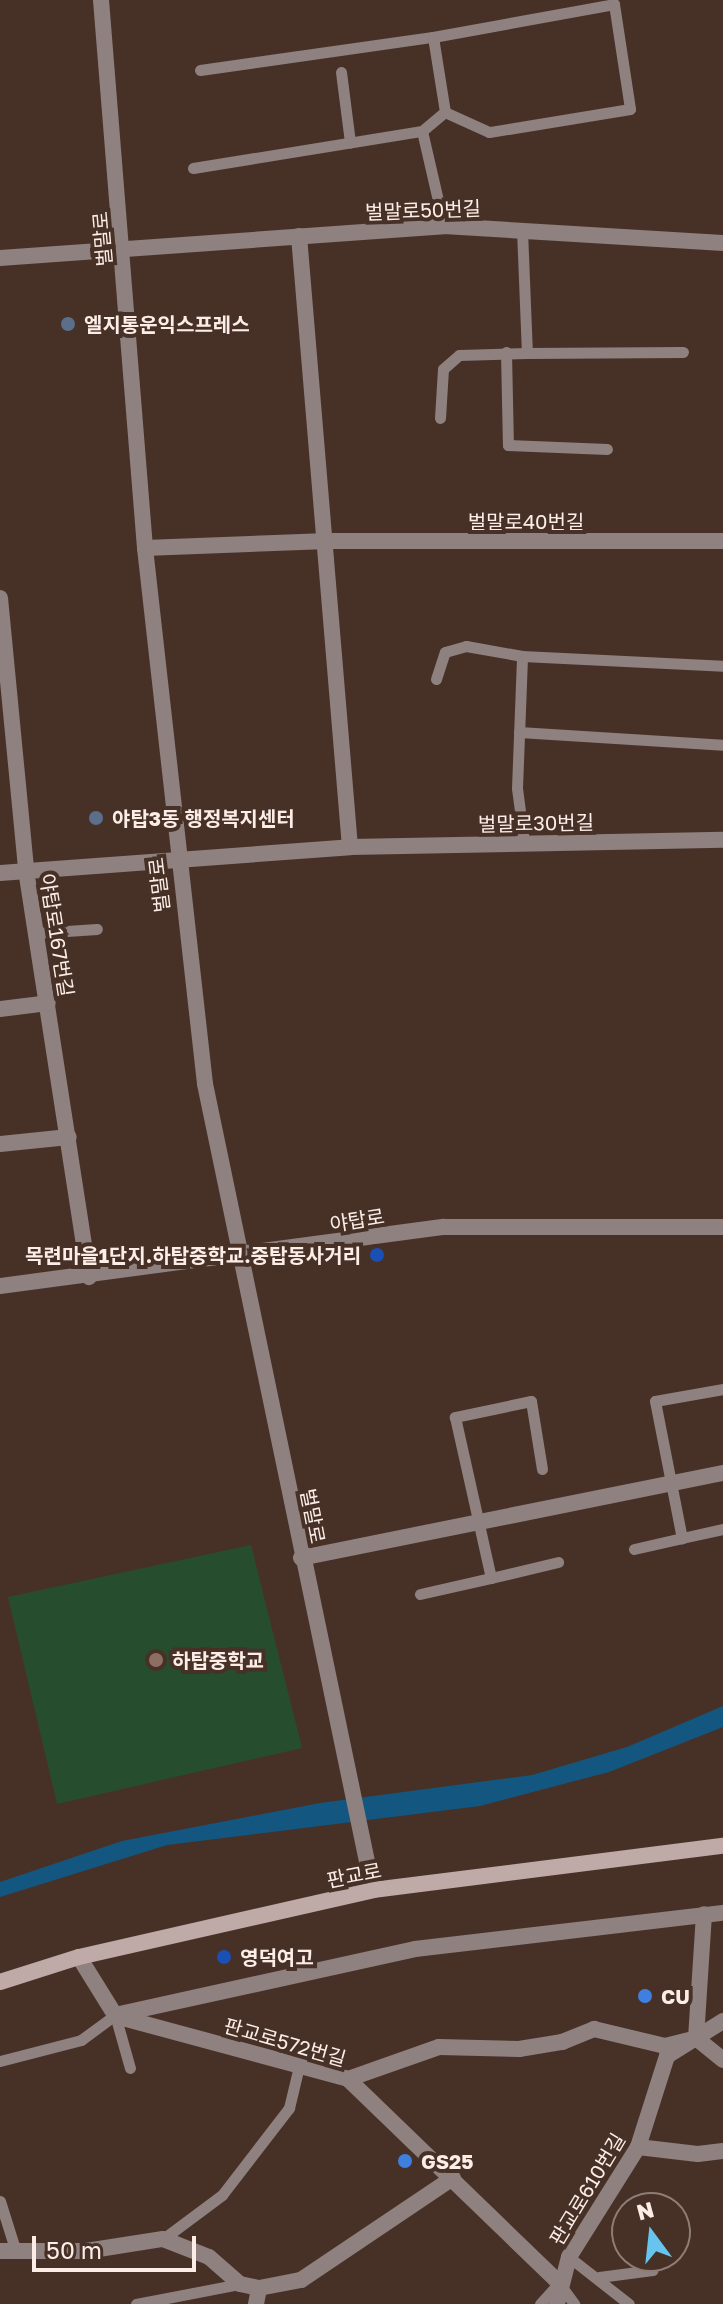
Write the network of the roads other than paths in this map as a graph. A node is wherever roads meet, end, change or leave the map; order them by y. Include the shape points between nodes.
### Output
1 (101, 0) edge
2 (433, 37) junction
3 (200, 70) dead end
4 (341, 72) dead end
5 (445, 112) junction
6 (422, 131) junction
7 (350, 142) junction
8 (193, 168) dead end
9 (444, 226) junction
10 (522, 230) junction
11 (299, 236) junction
12 (723, 243) edge
13 (124, 249) junction
14 (0, 258) edge
15 (506, 352) junction
16 (683, 352) dead end
17 (527, 353) junction
18 (440, 418) dead end
19 (607, 449) dead end
20 (328, 541) junction
21 (723, 541) edge
22 (145, 548) junction
23 (0, 598) edge
24 (522, 656) junction
25 (723, 666) edge
26 (436, 679) dead end
27 (6, 701) edge
28 (519, 732) junction
29 (8, 735) edge
30 (723, 745) edge
31 (723, 840) edge
32 (524, 842) junction
33 (350, 847) junction
34 (176, 856) junction
35 (26, 870) junction
36 (0, 873) edge
37 (97, 929) dead end
38 (36, 933) junction
39 (48, 1003) junction
40 (0, 1009) edge
41 (69, 1137) junction
42 (0, 1144) edge
43 (723, 1227) edge
44 (244, 1257) junction
45 (89, 1277) junction
46 (0, 1286) edge
47 (723, 1389) edge
48 (542, 1469) dead end
49 (723, 1473) edge
50 (669, 1484) junction
51 (478, 1522) junction
52 (723, 1529) edge
53 (682, 1538) junction
54 (634, 1549) dead end
55 (301, 1558) junction
56 (558, 1562) dead end
57 (491, 1578) junction
58 (420, 1594) dead end
59 (723, 1846) edge
60 (373, 1890) junction
61 (723, 1913) edge
62 (704, 1914) junction
63 (79, 1957) junction
64 (0, 1982) edge
65 (115, 2015) junction
66 (723, 2021) edge
67 (696, 2038) junction
68 (723, 2060) edge
69 (0, 2061) edge
70 (299, 2066) junction
71 (130, 2068) dead end
72 (348, 2079) junction
73 (638, 2147) junction
74 (723, 2151) edge
75 (453, 2178) junction
76 (0, 2201) edge
77 (163, 2239) junction
78 (8, 2250) edge
79 (569, 2257) junction
80 (638, 2272) edge
81 (599, 2277) junction
82 (559, 2283) junction
83 (240, 2284) junction
84 (257, 2296) edge
85 (136, 2304) edge
86 (540, 2304) edge
87 (557, 2304) edge
88 (574, 2304) edge
89 (629, 2304) edge

1 - 13 street, 벌말로
2 - 3 lane
2 - 5 lane
2 - 5 lane via 614,4 630,109 489,132
4 - 7 lane
5 - 6 lane
6 - 7 lane
6 - 9 lane
7 - 8 lane
9 - 10 street, 벌말로50번길
9 - 11 street, 벌말로50번길
10 - 12 street, 벌말로50번길
10 - 17 lane
11 - 13 street, 벌말로50번길
11 - 20 street
13 - 14 street, 벌말로50번길
13 - 22 street, 벌말로
15 - 17 lane
15 - 18 lane via 459,355 443,369
15 - 19 lane via 508,445
16 - 17 lane
20 - 21 street, 벌말로40번길
20 - 22 street, 벌말로40번길
20 - 33 street
22 - 34 street, 벌말로
23 - 27 street, 야탑로167번길
24 - 25 lane
24 - 26 lane via 466,646 445,652
24 - 28 lane
27 - 29 street, 야탑로167번길
28 - 30 lane
28 - 32 lane via 517,788
29 - 35 street, 야탑로167번길
31 - 32 street, 벌말로30번길
32 - 33 street, 벌말로30번길
33 - 34 street, 벌말로30번길
34 - 35 street, 벌말로30번길
34 - 44 street, 벌말로 via 205,1084
35 - 36 street, 벌말로30번길
35 - 38 street, 야탑로167번길
37 - 38 lane
38 - 39 street, 야탑로167번길
39 - 40 street
39 - 41 street, 야탑로167번길
41 - 42 street
41 - 45 street, 야탑로167번길
43 - 44 street, 야탑로 via 444,1227
44 - 45 street, 야탑로
44 - 55 street, 벌말로
45 - 46 street, 야탑로
47 - 50 lane via 655,1401
48 - 51 lane via 531,1401 455,1417
49 - 50 street
50 - 51 street
50 - 53 lane
51 - 55 street
51 - 57 lane
52 - 53 lane
53 - 54 lane
55 - 60 street, 벌말로
56 - 57 lane
57 - 58 lane
59 - 60 main road, 판교로
60 - 63 main road, 판교로
61 - 62 street
62 - 65 street via 415,1949
62 - 67 street
63 - 64 main road, 판교로
63 - 65 street
65 - 69 lane via 81,2040
65 - 70 street, 판교로572번길
65 - 71 lane
66 - 67 street, 판교로610번길
67 - 68 street
67 - 72 street, 판교로610번길 via 665,2046 594,2029 562,2042 519,2049 439,2047
67 - 73 street, 판교로610번길 via 667,2056
70 - 72 street, 판교로572번길
70 - 77 lane via 289,2108 222,2195
72 - 75 street, 판교로572번길
73 - 74 street via 698,2154
73 - 79 street, 판교로610번길
75 - 82 street, 판교로572번길
75 - 84 street via 301,2280
76 - 78 lane
77 - 78 street via 86,2251
77 - 83 street via 209,2257
79 - 81 lane
79 - 82 street, 판교로610번길
80 - 81 lane
81 - 89 lane
82 - 86 lane
82 - 87 street, 판교로610번길
82 - 88 lane
83 - 84 street
83 - 85 lane

